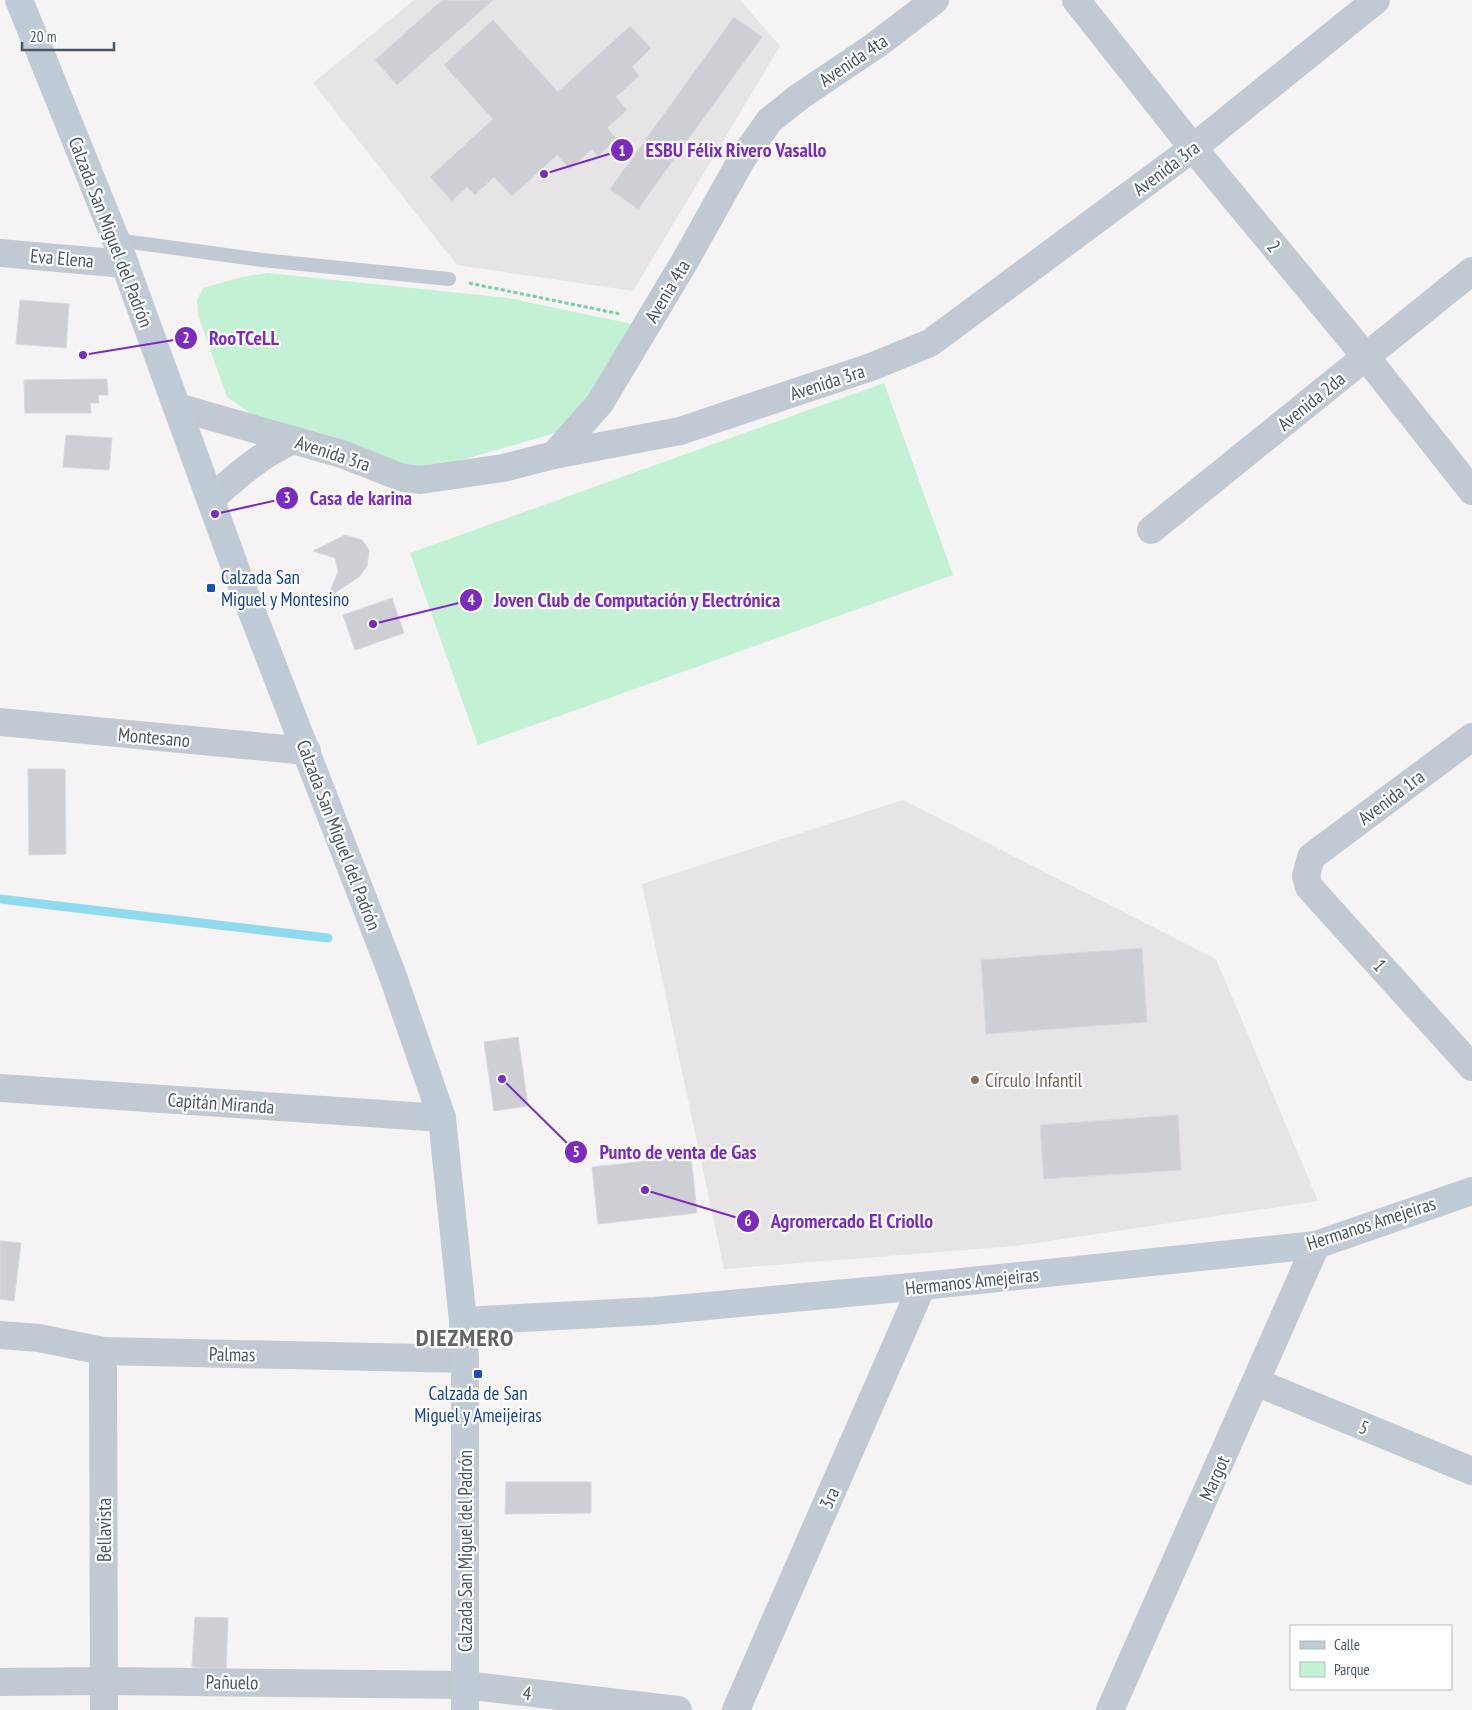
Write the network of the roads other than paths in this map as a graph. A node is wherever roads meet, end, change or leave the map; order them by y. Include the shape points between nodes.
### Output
1 (19, 0) edge
2 (935, 0) edge
3 (1076, 0) edge
4 (1376, 0) edge
5 (770, 120) joint
6 (1193, 148) junction
7 (121, 252) junction
8 (0, 253) edge
9 (1472, 271) edge
10 (449, 279) road end
11 (1366, 357) junction
12 (177, 407) junction
13 (293, 440) junction
14 (554, 455) junction
15 (1472, 491) edge
16 (211, 499) junction
17 (1150, 530) dead end
18 (0, 722) edge
19 (1472, 737) edge
20 (307, 751) junction
21 (1311, 856) joint
22 (1472, 1067) edge
23 (0, 1088) edge
24 (442, 1118) junction
25 (1472, 1191) edge
26 (1316, 1245) junction
27 (922, 1286) junction
28 (463, 1321) junction
29 (0, 1335) edge
30 (103, 1351) junction
31 (465, 1359) junction
32 (1256, 1382) junction
33 (1472, 1471) edge
34 (105, 1681) junction
35 (0, 1682) edge
36 (465, 1698) edge
37 (104, 1710) edge
38 (678, 1710) edge
39 (736, 1710) edge
40 (1110, 1710) edge

1 - 7 main road, Calzada San Miguel del Padrón
2 - 5 street, Avenida 4ta
3 - 6 street, 2
4 - 6 street, Avenida 3ra
5 - 14 street, Avenia 4ta via 742,159 686,261 600,403
6 - 11 street, 2
6 - 14 street, Avenida 3ra via 930,343 872,367 680,431
7 - 8 street, Eva Elena
7 - 10 lane via 262,260
7 - 12 main road, Calzada San Miguel del Padrón
9 - 11 street, Avenida 2da
11 - 15 street, 2
11 - 17 street, Avenida 2da
12 - 13 street, Avenida 3ra
12 - 16 main road, Calzada San Miguel del Padrón
13 - 14 street, Avenida 3ra via 342,454 403,478 421,480 503,468
13 - 16 street via 254,462
16 - 20 main road, Calzada San Miguel del Padrón
18 - 20 street, Montesano
19 - 21 street, Avenida 1ra
20 - 24 main road, Calzada San Miguel del Padrón via 392,971
21 - 22 street, 1 via 1306,876 1309,887
23 - 24 street, Capitán Miranda
24 - 28 main road, Calzada San Miguel del Padrón
25 - 26 main road, Hermanos Amejeiras
26 - 27 main road, Hermanos Amejeiras
26 - 32 street, Margot
27 - 28 main road, Hermanos Amejeiras via 654,1311
27 - 39 street, 3ra
28 - 31 main road, Calzada San Miguel del Padrón
29 - 30 street, Palmas via 39,1338
30 - 31 street, Palmas
30 - 34 street, Bellavista
31 - 36 main road, Calzada San Miguel del Padrón
32 - 33 street, 5
32 - 40 street, Margot
34 - 35 street, Pañuelo
34 - 36 street, Pañuelo
34 - 37 street, Bellavista
36 - 38 street, 4

